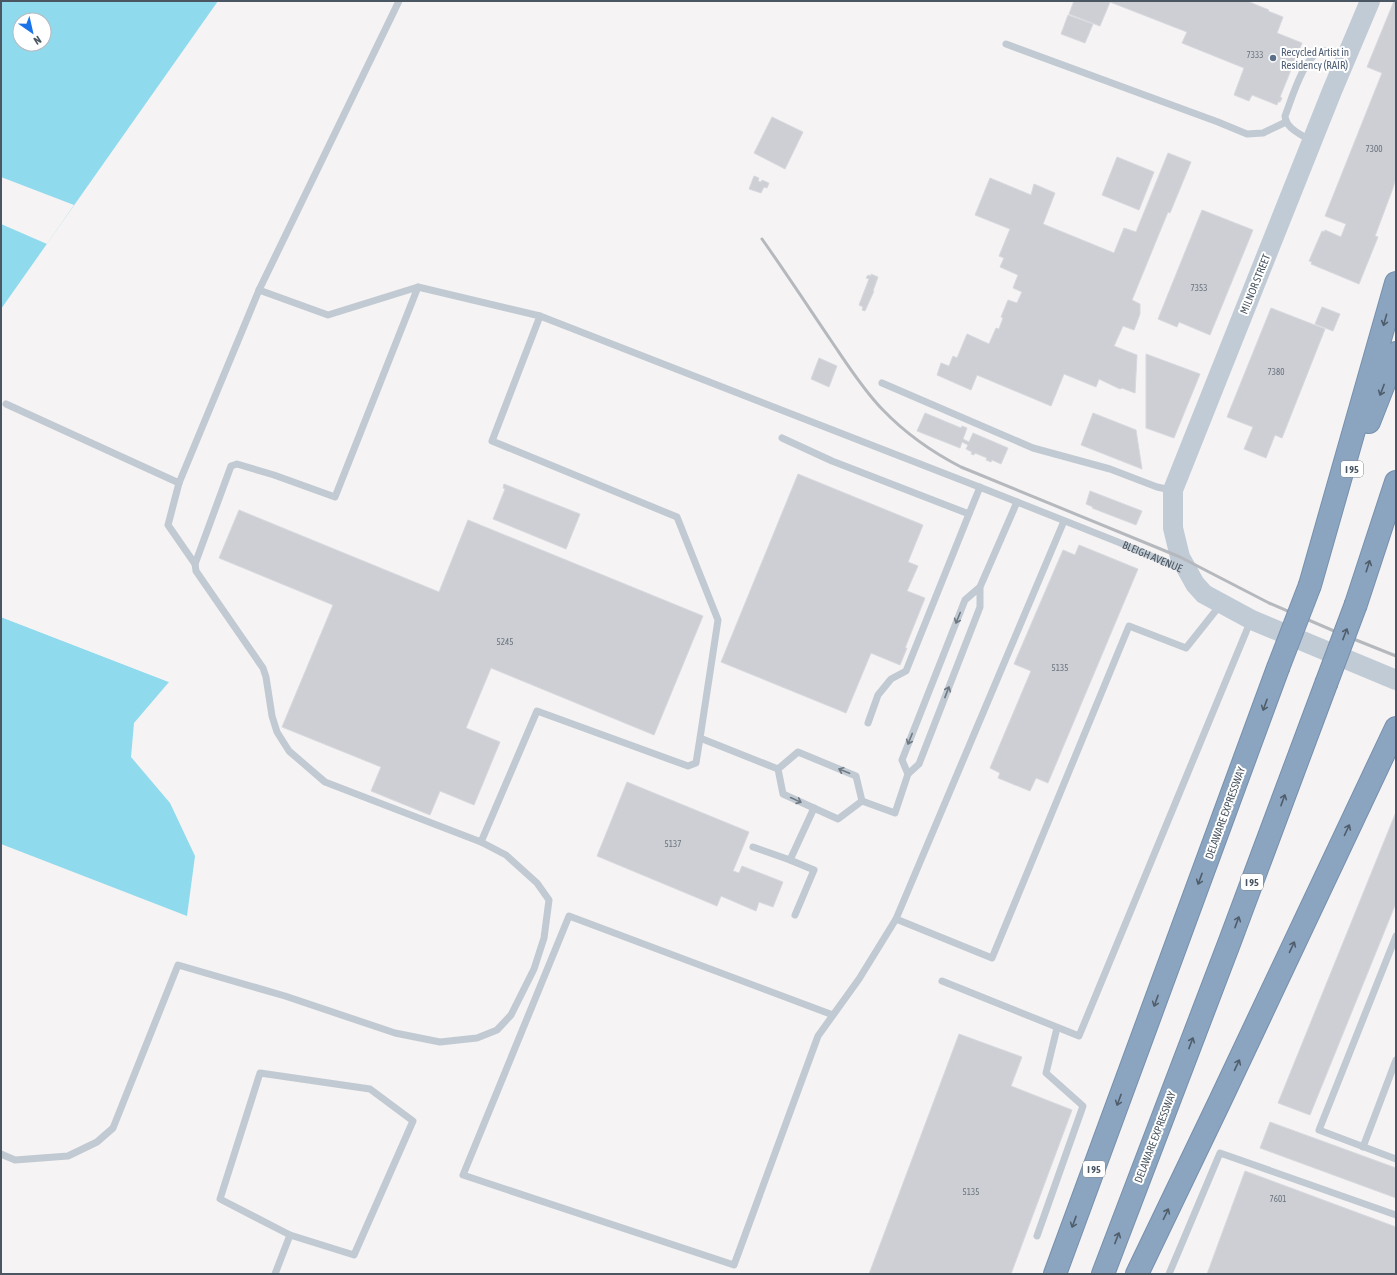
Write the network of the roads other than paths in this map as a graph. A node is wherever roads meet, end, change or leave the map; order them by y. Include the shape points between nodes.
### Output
1 (399, 1) edge
2 (1370, 1) edge
3 (1006, 44) dead end
4 (1346, 58) junction
5 (1286, 122) junction
6 (1312, 141) junction
7 (1396, 283) edge
8 (418, 287) junction
9 (259, 290) junction
10 (540, 316) junction
11 (1396, 354) edge
12 (882, 383) dead end
13 (6, 404) dead end
14 (782, 438) dead end
15 (1396, 482) edge
16 (179, 483) junction
17 (980, 487) junction
18 (1173, 490) junction
19 (1017, 502) junction
20 (969, 514) junction
21 (1064, 521) junction
22 (195, 564) junction
23 (1187, 572) junction
24 (1310, 585) junction
25 (980, 587) junction
26 (1221, 604) junction
27 (1252, 620) junction
28 (1396, 680) edge
29 (868, 723) dead end
30 (1396, 728) edge
31 (700, 738) junction
32 (778, 769) junction
33 (908, 774) junction
34 (862, 801) junction
35 (814, 808) junction
36 (481, 842) junction
37 (753, 847) dead end
38 (790, 860) junction
39 (795, 915) dead end
40 (896, 919) junction
41 (1396, 936) edge
42 (942, 981) dead end
43 (833, 1015) junction
44 (1057, 1028) junction
45 (1396, 1060) edge
46 (1363, 1147) junction
47 (1, 1154) edge
48 (1396, 1159) edge
49 (1396, 1216) edge
50 (290, 1235) junction
51 (1037, 1236) dead end
52 (275, 1274) edge
53 (1055, 1274) edge
54 (1103, 1274) edge
55 (1137, 1274) edge
56 (1169, 1274) edge

1 - 9 lane
2 - 4 main road, MILNOR STREET
3 - 5 lane via 1247,134 1262,133
4 - 5 lane via 1322,51 1314,55 1306,66 1285,116
4 - 6 main road, MILNOR STREET
5 - 6 lane
6 - 18 main road, MILNOR STREET
7 -> 24 highway
8 - 9 lane via 328,315
8 - 10 lane, BLEIGH AVENUE
8 - 22 lane via 334,497 274,475 236,464 231,466
9 - 16 lane
10 - 17 lane, BLEIGH AVENUE
10 - 31 lane via 492,441 677,517 718,620
11 -> 24 highway, DELAWARE EXPRESSWAY / I 95
12 - 18 lane via 1033,448 1110,469 1157,487
13 - 16 lane
14 - 20 lane via 832,461
54 -> 15 highway, DELAWARE EXPRESSWAY / I 95, bridge via 1356,604
16 - 22 lane via 168,525
17 - 19 lane, BLEIGH AVENUE
17 - 20 lane
18 - 23 main road, MILNOR STREET via 1173,528 1180,557
19 - 21 lane, BLEIGH AVENUE
19 - 25 lane
20 - 29 lane via 906,671 891,679 878,695
21 - 23 lane, BLEIGH AVENUE
21 - 40 lane
22 - 36 lane via 196,571 263,668 277,732 289,751 325,782
23 - 26 main road, BLEIGH AVENUE via 1204,594
24 -> 53 highway, DELAWARE EXPRESSWAY / I 95, bridge
33 -> 25 lane via 919,764 980,607
25 -> 33 lane via 965,600 902,760
26 - 27 main road, BLEIGH AVENUE
26 - 40 lane via 1186,648 1129,626 992,958
27 - 28 main road, BLEIGH AVENUE
27 - 44 lane via 1079,1036
55 -> 30 highway
31 - 32 lane
31 - 36 lane via 696,763 688,766 537,711
34 -> 32 lane via 856,776 798,752
32 -> 35 lane via 783,794
33 - 34 lane via 895,813
34 - 35 lane via 838,819
35 - 38 lane
36 - 47 lane via 506,855 537,883 550,900 544,938 534,969 510,1015 497,1030 477,1038 440,1042 403,1034 286,996 178,965 113,1128 97,1142 68,1156 15,1160
37 - 38 lane
38 - 39 lane via 814,870
40 - 43 lane
41 - 46 lane via 1319,1130
42 - 44 lane
43 - 43 lane via 818,1036 734,1265 464,1175 569,916
44 - 51 lane via 1046,1073 1083,1106
45 - 46 lane
46 - 48 lane
49 - 56 lane via 1220,1153
50 - 50 lane via 354,1255 413,1121 370,1089 260,1073 220,1199
50 - 52 lane

